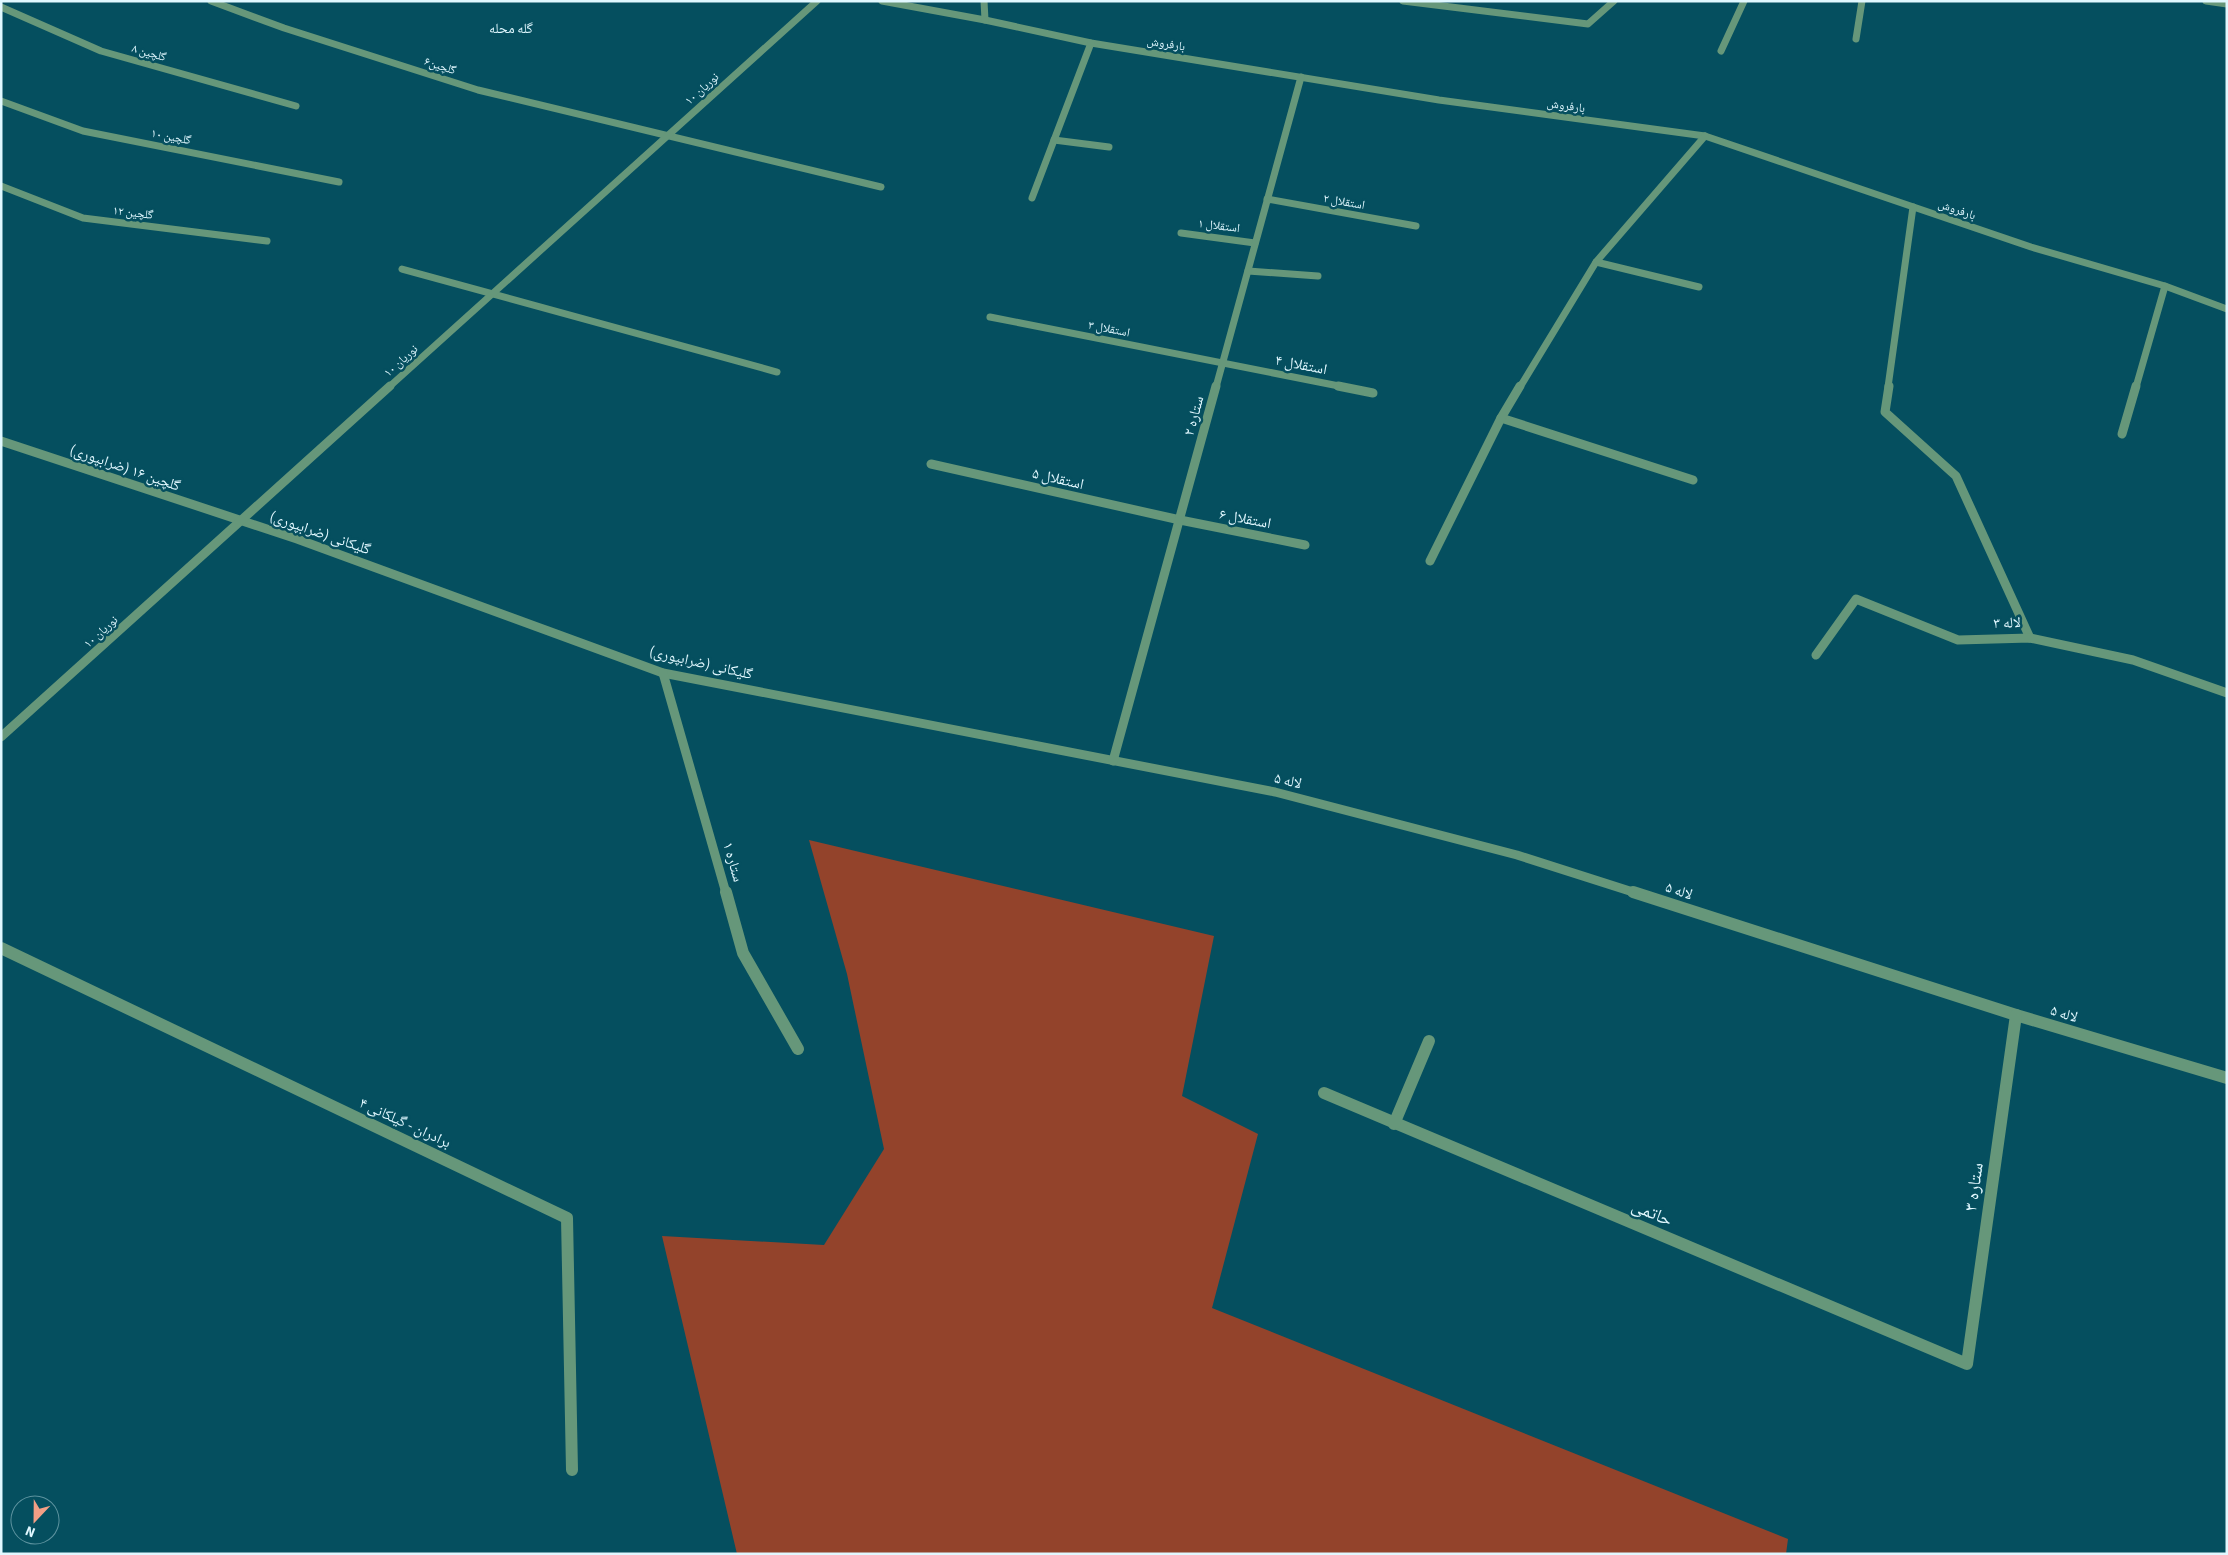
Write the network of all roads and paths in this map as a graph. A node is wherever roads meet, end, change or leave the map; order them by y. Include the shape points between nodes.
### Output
1 (211, 1) edge
2 (817, 1) edge
3 (882, 1) edge
4 (984, 1) edge
5 (1403, 1) edge
6 (1465, 1) edge
7 (1614, 1) edge
8 (1744, 1) edge
9 (1862, 1) edge
10 (2206, 1) edge
11 (2227, 4) edge
12 (1, 7) edge
13 (1463, 9) junction
14 (985, 20) junction
15 (1856, 39) dead end
16 (1091, 43) junction
17 (1721, 51) dead end
18 (1301, 77) junction
19 (1, 101) edge
20 (296, 106) dead end
21 (668, 135) junction
22 (1705, 136) junction
23 (1054, 140) junction
24 (1109, 147) dead end
25 (340, 182) dead end
26 (1, 186) edge
27 (880, 187) dead end
28 (1032, 198) dead end
29 (1267, 199) junction
30 (1913, 207) junction
31 (1416, 226) dead end
32 (1181, 233) dead end
33 (267, 241) dead end
34 (1255, 242) junction
35 (1596, 262) junction
36 (402, 269) dead end
37 (1248, 271) junction
38 (1318, 276) dead end
39 (2165, 286) junction
40 (1699, 287) dead end
41 (492, 294) junction
42 (2227, 309) edge
43 (990, 317) dead end
44 (1223, 363) junction
45 (777, 372) dead end
46 (1373, 393) dead end
47 (1501, 418) junction
48 (2122, 434) dead end
49 (1, 440) edge
50 (931, 464) dead end
51 (1692, 480) dead end
52 (1180, 520) junction
53 (240, 521) junction
54 (1305, 545) dead end
55 (1430, 561) dead end
56 (2030, 638) junction
57 (1816, 655) dead end
58 (663, 673) junction
59 (2227, 693) edge
60 (1, 737) edge
61 (1113, 761) junction
62 (1, 948) edge
63 (2016, 1015) junction
64 (1429, 1040) dead end
65 (798, 1049) dead end
66 (2227, 1078) edge
67 (1324, 1094) dead end
68 (1394, 1124) junction
69 (1967, 1364) joint
70 (572, 1470) dead end

1 - 21 street, گلچین۶ via 284,28 478,90
2 - 21 street, نوریان ۱۰
3 - 14 street, بارفروش
4 - 14 street
5 - 13 street
6 - 13 street
7 - 13 street via 1588,24
8 - 17 street
9 - 15 street
10 - 11 street
12 - 20 street, گلچین ۸ via 101,51
14 - 16 street, بارفروش
16 - 18 street, بارفروش
16 - 23 street
18 - 22 street, بارفروش via 1439,100
18 - 29 street, ستاره ۲
19 - 25 street, گلچین ۱۰ via 83,131
21 - 27 street, گلچین۶
21 - 41 street, نوریان ۱۰
22 - 30 street, بارفروش
22 - 35 street
23 - 24 street
23 - 28 street
26 - 33 street, گلچین ۱۲ via 83,218
29 - 31 street, استقلال ۲
29 - 34 street, ستاره ۲
30 - 39 street, بارفروش via 2031,247
30 - 56 street via 1885,412 1956,476
32 - 34 street, استقلال ۱
34 - 37 street, ستاره ۲
35 - 40 street
35 - 47 street
36 - 41 street
37 - 38 street
37 - 44 street, ستاره ۲
39 - 42 street, بارفروش
39 - 48 street
41 - 45 street
41 - 53 street, نوریان ۱۰
43 - 44 street, استقلال ۳
44 - 46 street, استقلال ۴
44 - 52 street, ستاره ۲
47 - 51 street
47 - 55 street
49 - 53 street, گلچین ۱۶ (ضرابپوری)
50 - 52 street, استقلال ۵
52 - 54 street, استقلال ۶
52 - 61 street, ستاره ۲
53 - 58 street, گلیکانی (ضرابپوری)
53 - 60 street, نوریان ۱۰
56 - 57 street, لاله ۳ via 1958,640 1856,599
56 - 59 street, لاله ۳ via 2133,660
58 - 61 street, گلیکانی (ضرابپوری)
58 - 65 street, ستاره ۱ via 743,953
61 - 63 street, لاله ۵ via 1275,792 1517,855
62 - 70 street, برادران - گیلکانی ۴ via 568,1218
63 - 66 street, لاله ۵
63 - 69 street, ستاره ۳
64 - 68 street
67 - 68 street, حاتمی
68 - 69 street, حاتمی

